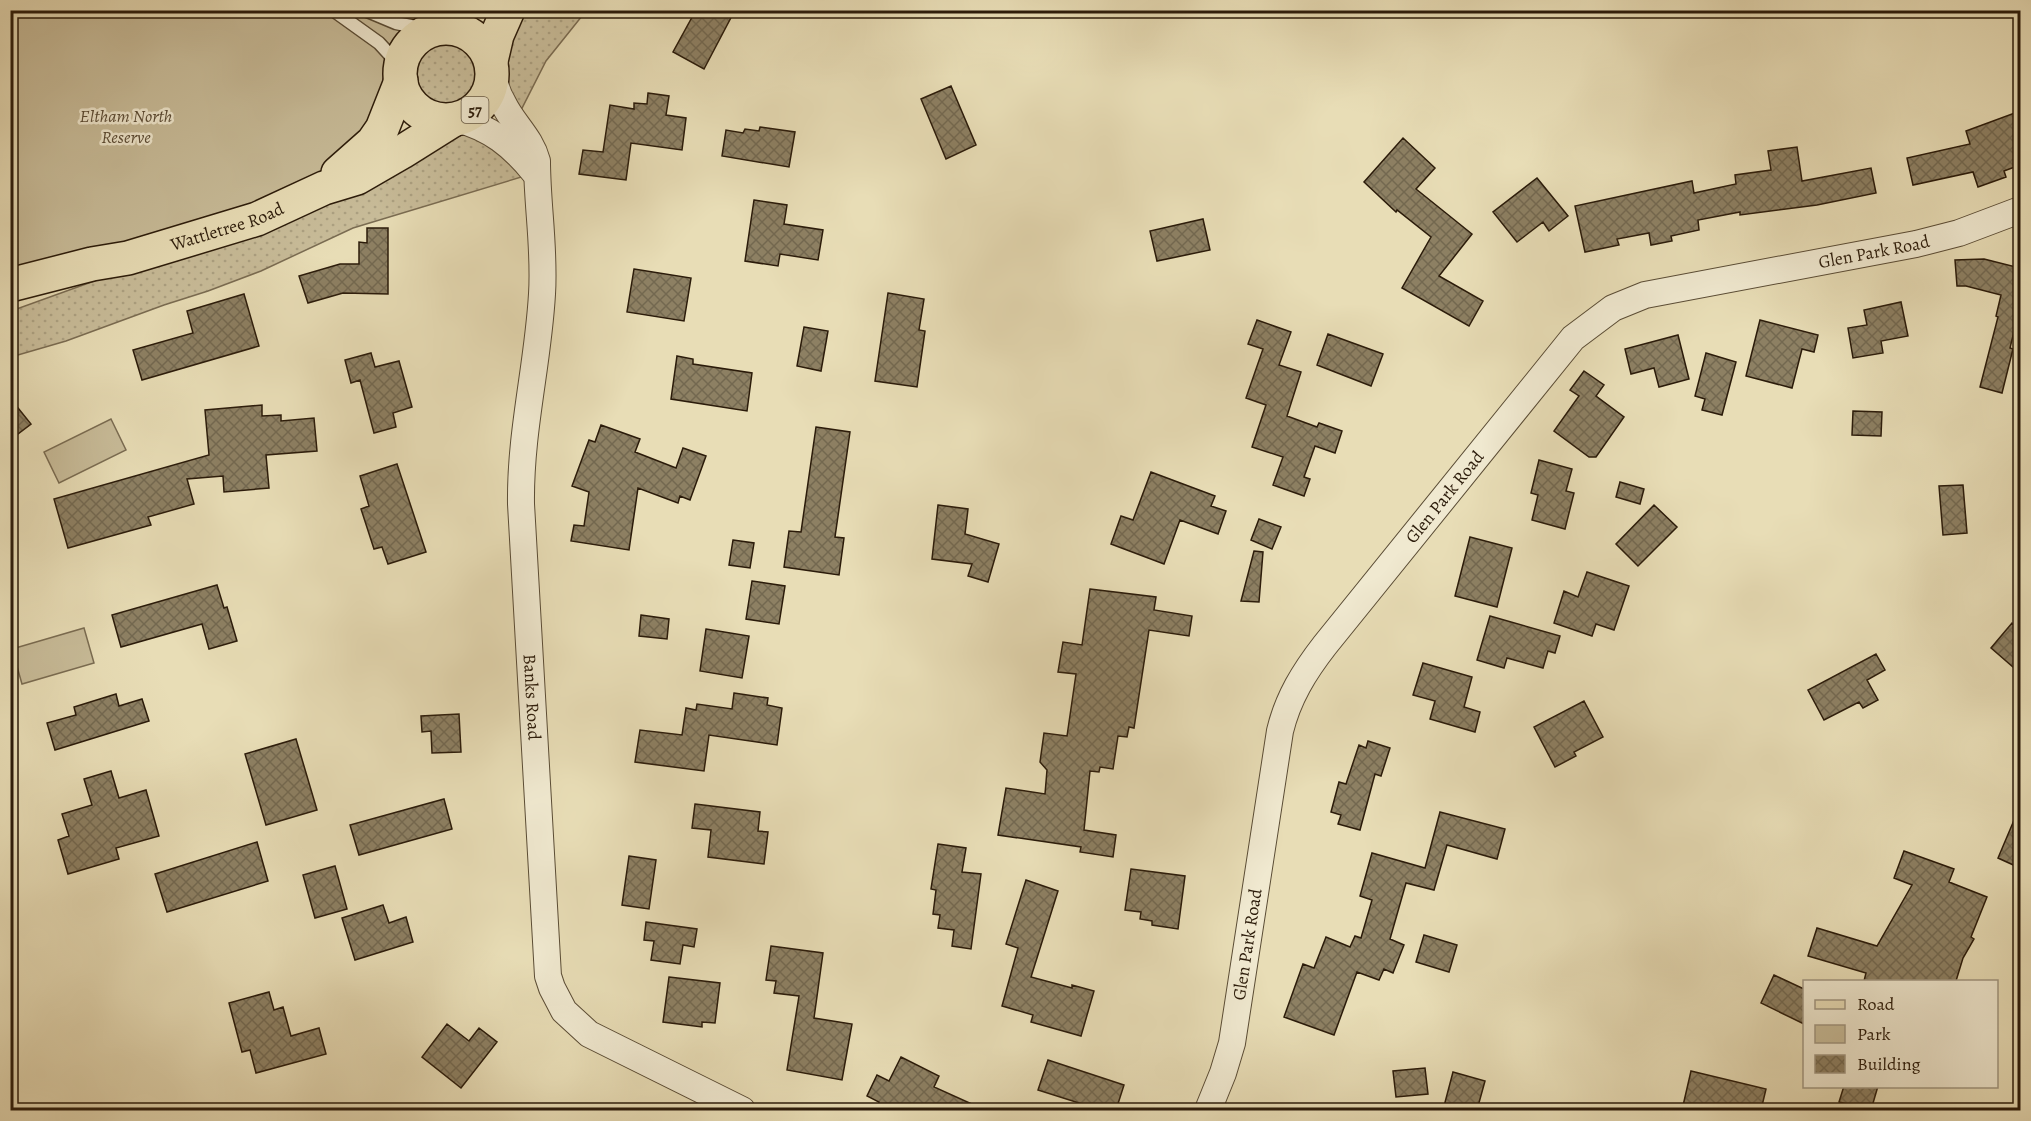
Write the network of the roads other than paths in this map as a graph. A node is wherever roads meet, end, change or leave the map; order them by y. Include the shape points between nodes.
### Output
1 (333, 10) edge
2 (365, 10) edge
3 (508, 10) edge
4 (442, 23) edge
5 (492, 69) junction
6 (400, 78) junction
7 (454, 120) junction
8 (537, 174) junction
9 (324, 188) junction
10 (2020, 210) edge
11 (128, 258) junction
12 (10, 285) edge
13 (10, 305) edge
14 (742, 1110) edge
15 (1208, 1110) edge

1 - 6 lane via 379,43 390,55
2 - 4 lane via 396,23
3 - 5 main road, 57 via 497,35
4 - 5 main road via 476,38 485,48
4 - 6 main road, 57 via 408,48
5 - 7 main road, 57 via 490,91 482,104
5 - 8 street, Banks Road via 502,103 530,142
6 - 7 main road, 57 via 410,103 419,111 429,117
6 - 9 main road, Wattletree Road / 57 via 382,129
7 - 8 street via 493,133
7 - 9 main road, Wattletree Road / 57 via 357,178
8 - 14 street, Banks Road via 543,286 521,457 521,504 548,976 564,1011 580,1028
9 - 11 main road, Wattletree Road / 57 via 257,219
10 - 15 street, Glen Park Road via 1916,244 1645,295 1613,308 1573,338 1319,653 1291,695 1280,731 1232,1043
11 - 12 main road, Wattletree Road / 57
11 - 13 main road, Wattletree Road / 57

